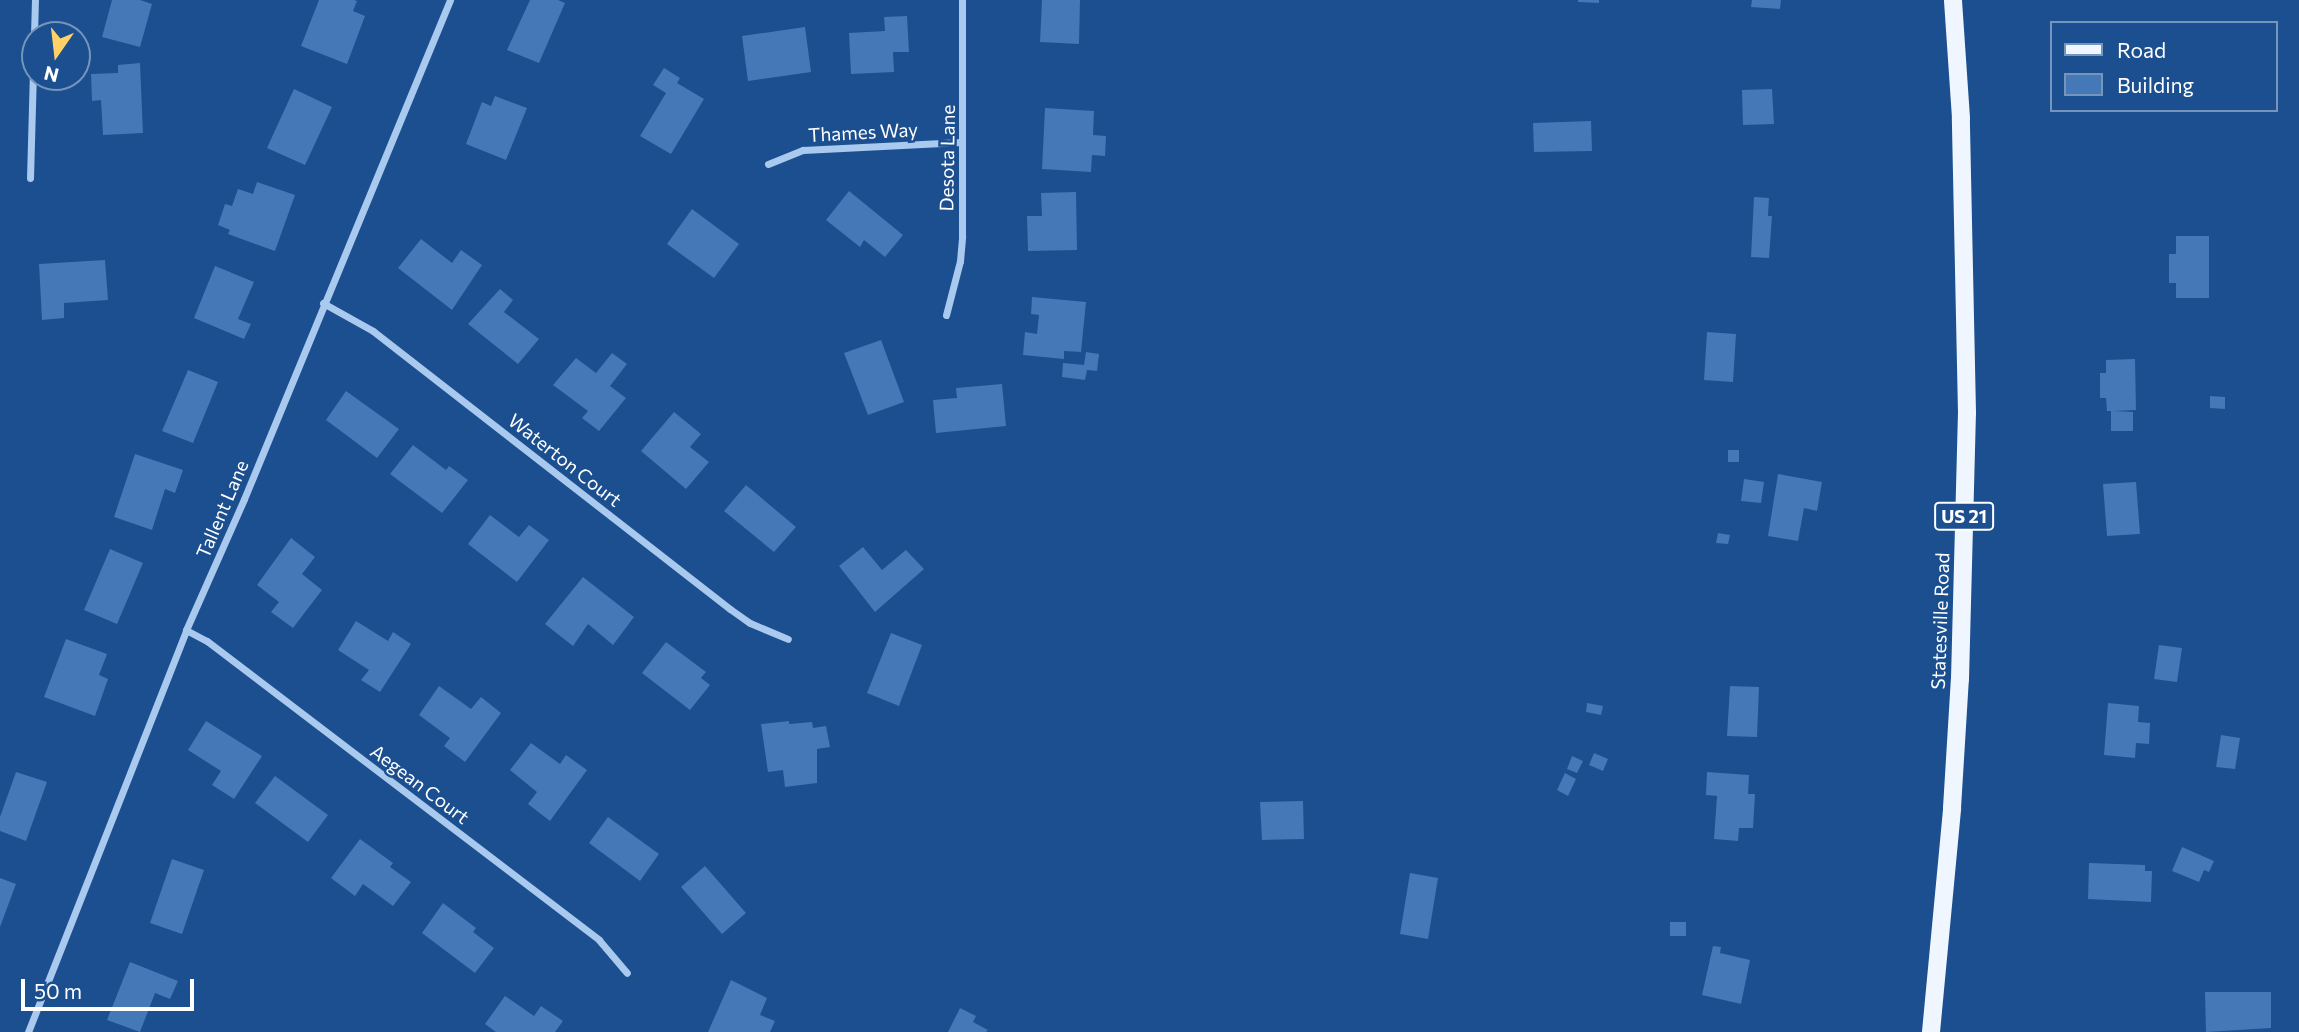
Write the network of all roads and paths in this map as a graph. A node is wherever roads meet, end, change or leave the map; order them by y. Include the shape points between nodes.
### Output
1 (35, 0) edge
2 (450, 0) edge
3 (962, 0) edge
4 (1953, 0) edge
5 (962, 142) junction
6 (768, 164) dead end
7 (30, 178) dead end
8 (323, 303) junction
9 (946, 315) dead end
10 (186, 630) junction
11 (788, 639) dead end
12 (627, 973) dead end
13 (28, 1032) edge
14 (1931, 1032) edge

1 - 7 street
2 - 8 street, Tallent Lane
3 - 5 street, Desota Lane
4 - 14 main road, Statesville Road / US 21 via 1961,118 1966,461 1953,795
5 - 6 street, Thames Way via 803,150
5 - 9 street, Desota Lane via 961,248
8 - 10 street, Tallent Lane
8 - 11 street, Waterton Court via 373,331 730,610
10 - 12 street, Aegean Court via 207,641 599,940
10 - 13 street, Tallent Lane

